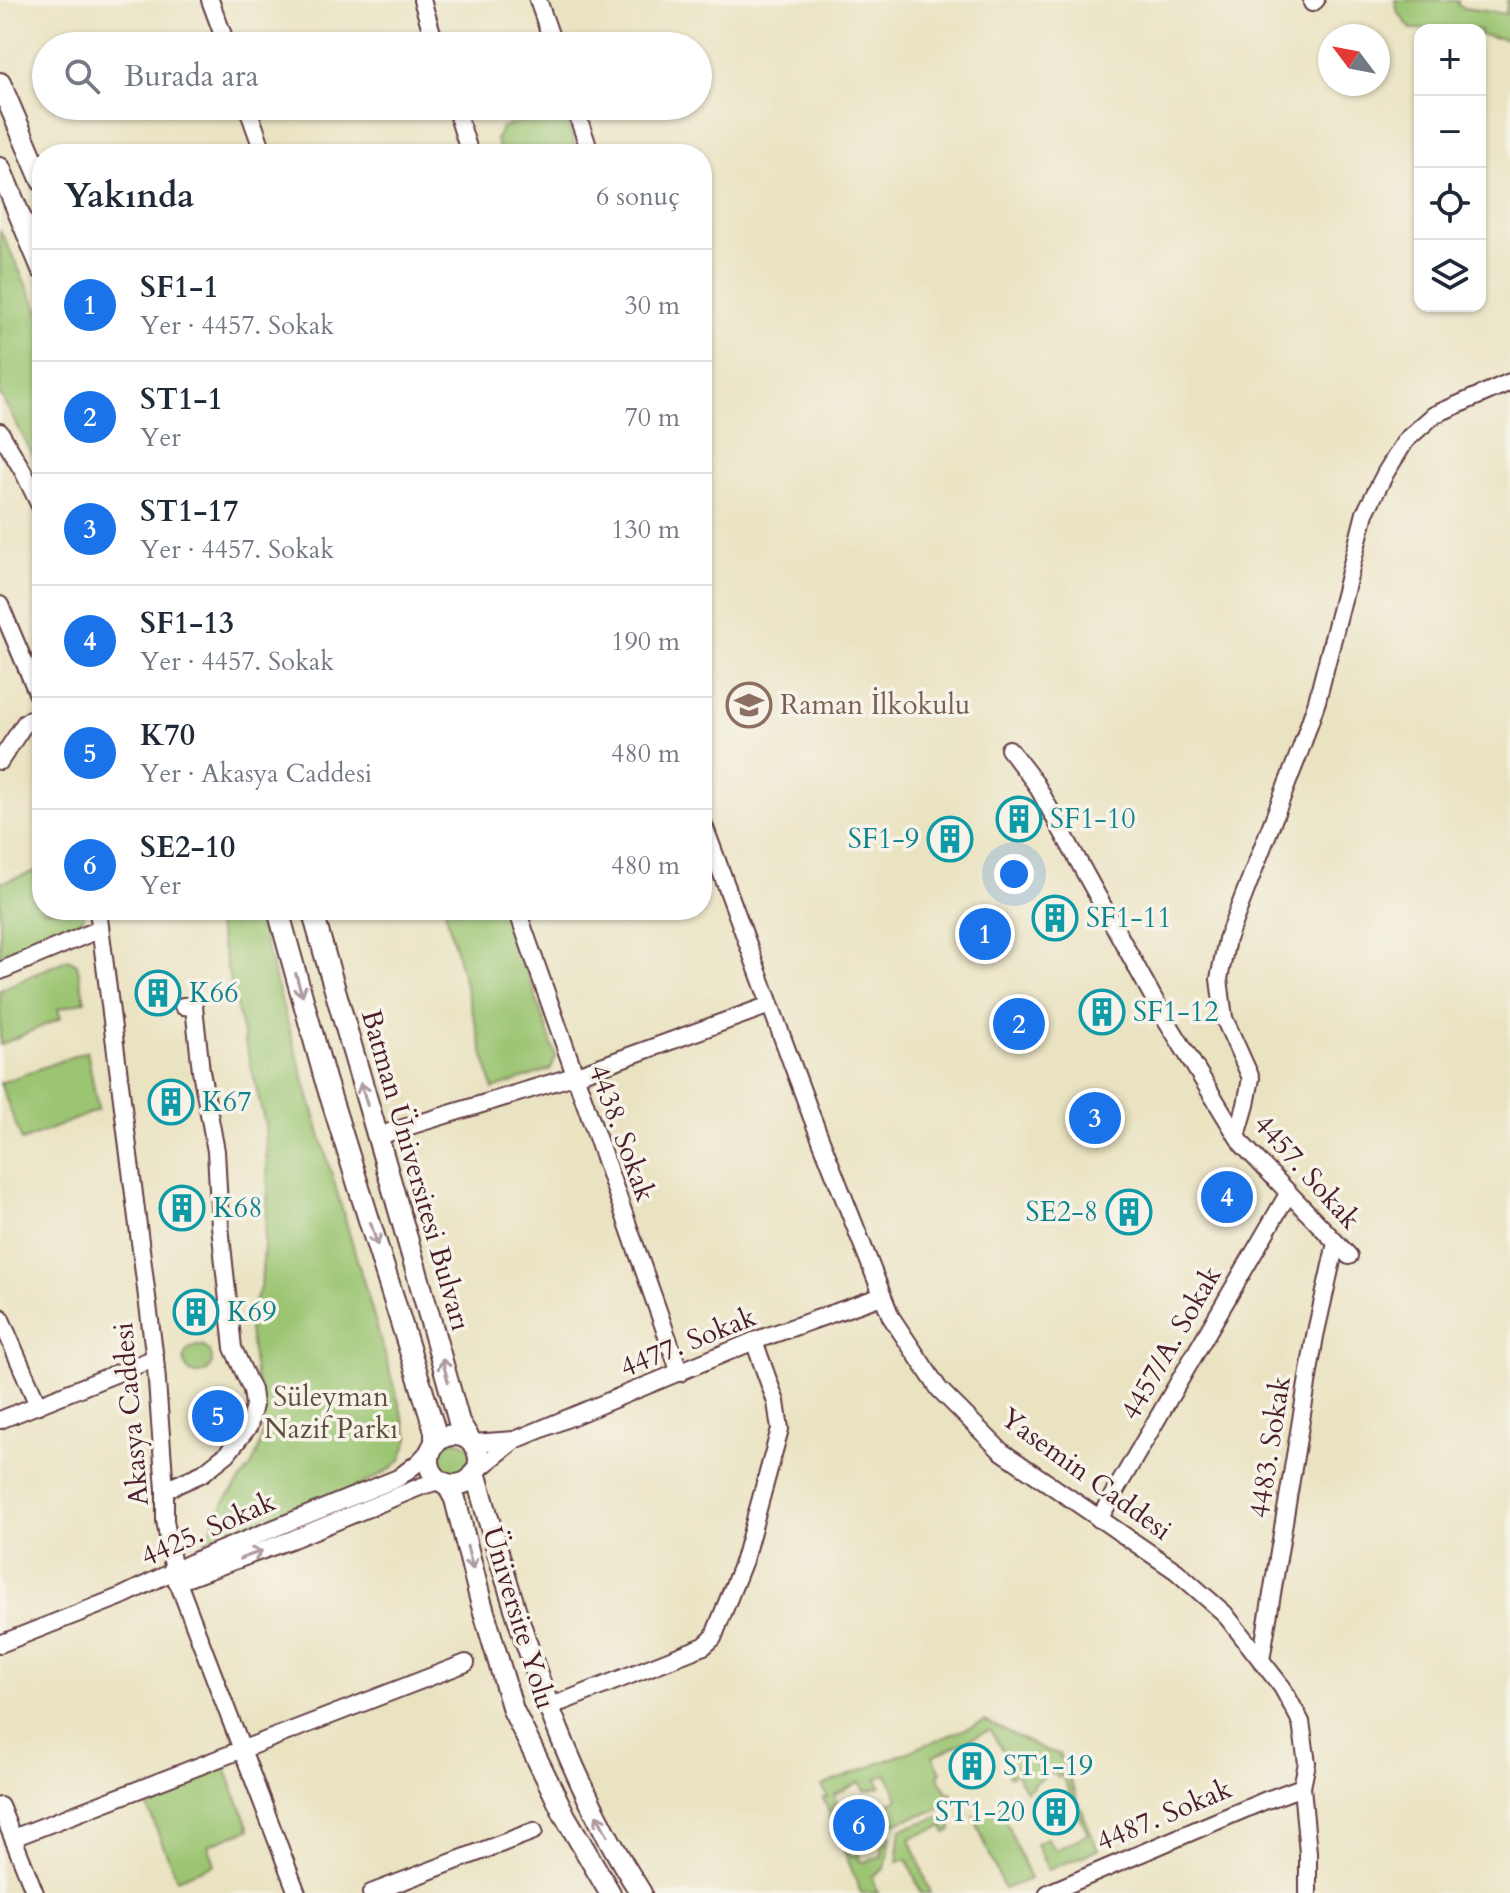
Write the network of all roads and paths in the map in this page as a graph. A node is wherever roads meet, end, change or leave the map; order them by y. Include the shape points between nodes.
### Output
1 (210, 0) edge
2 (422, 0) edge
3 (538, 0) edge
4 (222, 32) edge
5 (432, 32) edge
6 (549, 32) edge
7 (0, 83) edge
8 (252, 120) edge
9 (459, 120) edge
10 (579, 120) edge
11 (587, 143) dead end
12 (260, 144) edge
13 (467, 144) edge
14 (32, 158) edge
15 (0, 168) edge
16 (32, 245) edge
17 (1510, 382) edge
18 (0, 432) edge
19 (32, 489) edge
20 (0, 605) edge
21 (32, 680) edge
22 (32, 718) edge
23 (1009, 749) dead end
24 (0, 761) edge
25 (712, 847) edge
26 (99, 920) edge
27 (281, 920) edge
28 (315, 920) edge
29 (520, 920) edge
30 (100, 929) junction
31 (0, 971) edge
32 (770, 1005) junction
33 (183, 1006) dead end
34 (574, 1076) junction
35 (1237, 1136) junction
36 (378, 1138) junction
37 (1288, 1194) junction
38 (1336, 1243) junction
39 (1349, 1256) dead end
40 (882, 1296) junction
41 (0, 1317) edge
42 (754, 1341) junction
43 (155, 1358) junction
44 (680, 1373) junction
45 (38, 1405) junction
46 (0, 1420) edge
47 (515, 1440) junction
48 (472, 1443) junction
49 (433, 1447) junction
50 (475, 1472) junction
51 (443, 1482) junction
52 (165, 1490) junction
53 (1099, 1519) junction
54 (176, 1577) junction
55 (0, 1644) edge
56 (1261, 1660) junction
57 (466, 1663) dead end
58 (548, 1705) junction
59 (241, 1749) junction
60 (1302, 1787) junction
61 (0, 1806) edge
62 (534, 1831) dead end
63 (13, 1838) junction
64 (35, 1893) edge
65 (297, 1893) edge
66 (371, 1893) edge
67 (610, 1893) edge
68 (641, 1893) edge
69 (1048, 1893) edge
70 (1308, 1893) edge

1 - 4 street
2 - 5 street
3 - 6 street
7 - 14 main road
8 - 12 street
9 - 13 street
10 - 11 street
15 - 16 main road
17 - 35 street via 1434,415 1406,440 1365,513 1317,701 1227,939 1219,979 1224,1018 1251,1078
18 - 19 street
20 - 21 street
22 - 24 street
23 - 35 street, 4457. Sokak via 1036,784 1159,1008
25 - 32 street, Yasemin Caddesi
26 - 30 street, Akasya Caddesi
27 -> 49 main road via 435,1431
36 -> 28 main road, Batman Üniversitesi Bulvarı
29 - 34 street, 4438. Sokak
30 - 31 street
30 - 43 street, Akasya Caddesi
32 - 34 street
32 - 40 street, Yasemin Caddesi
33 - 52 street via 194,1007 216,1151 233,1348 254,1405 249,1426 227,1454 203,1473
34 - 36 street
34 - 44 street, 4438. Sokak
35 - 37 street, 4457. Sokak
48 -> 36 main road, Batman Üniversitesi Bulvarı via 459,1422
37 - 38 street, 4457. Sokak
37 - 53 street, 4457/A. Sokak
38 - 39 street, 4457. Sokak
38 - 56 street, 4483. Sokak via 1315,1336
40 - 42 street, 4477. Sokak
40 - 53 street, Yasemin Caddesi via 939,1389 1001,1451
41 - 45 street
42 - 44 street, 4477. Sokak
42 - 58 street via 780,1429 744,1560 713,1638 704,1646
43 - 45 street
43 - 52 street, Akasya Caddesi
44 - 47 street, 4477. Sokak
45 - 46 street
47 - 48 street
47 - 50 street
48 - 49 main road via 450,1435
48 - 50 main road via 478,1457
49 - 51 main road via 429,1467
49 - 54 street, 4425. Sokak via 398,1478 201,1558
50 - 51 main road via 463,1483
50 - 58 main road
54 -> 51 street
51 -> 67 main road, Üniversite Yolu via 455,1499 513,1710
52 - 54 street, Akasya Caddesi
53 - 56 street, Yasemin Caddesi via 1176,1571 1224,1613
54 - 55 street, 4425. Sokak
54 - 59 street, Akasya Caddesi
56 - 60 street, Yasemin Caddesi via 1301,1722 1307,1763
57 - 59 street
68 -> 58 main road via 596,1814
59 - 63 street
59 - 65 street, Akasya Caddesi
60 - 69 street, 4487. Sokak
60 - 70 street, Yasemin Caddesi
61 - 63 street
62 - 66 street
63 - 64 street

